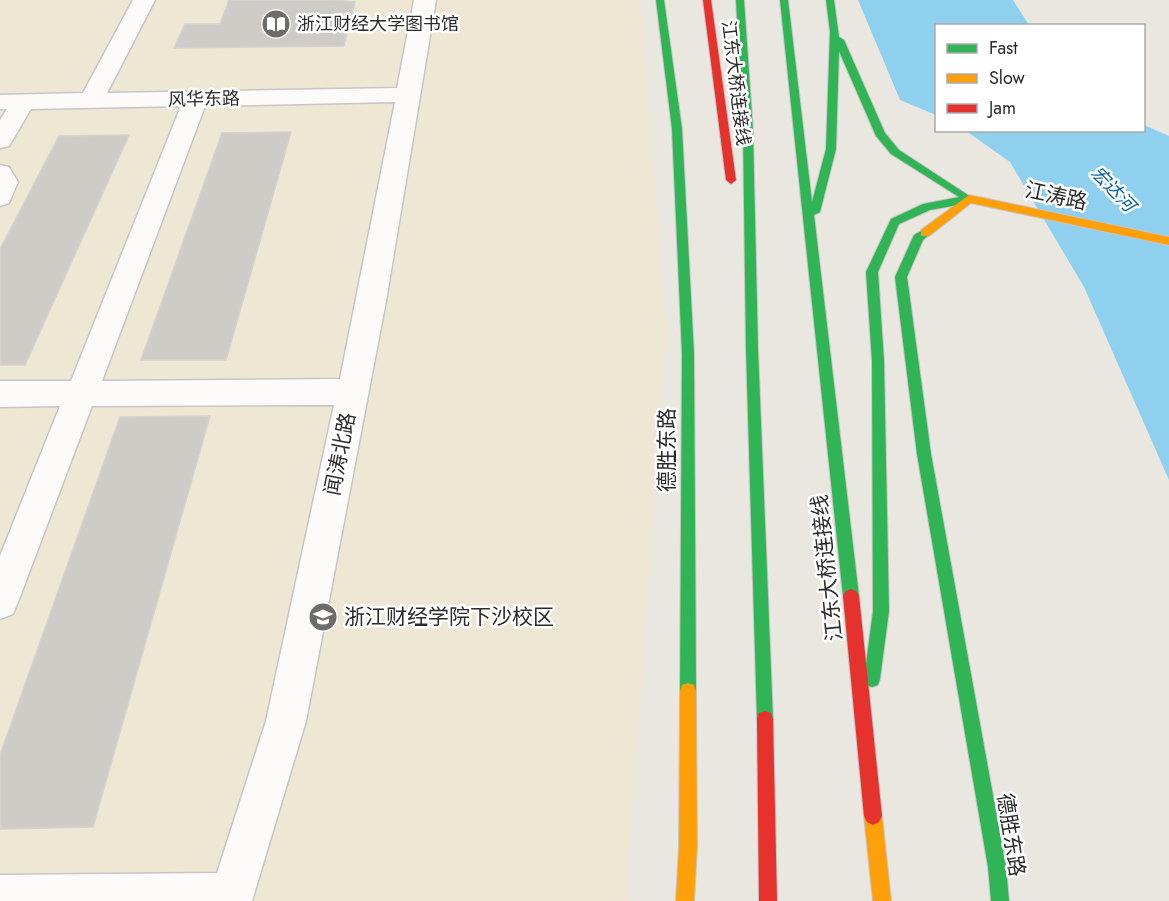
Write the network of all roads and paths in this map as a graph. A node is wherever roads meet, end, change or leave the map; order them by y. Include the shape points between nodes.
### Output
1 (144, 0) edge
2 (425, 0) edge
3 (660, 0) edge
4 (707, 0) edge
5 (740, 0) edge
6 (784, 0) edge
7 (830, 3) edge
8 (835, 32) junction
9 (408, 95) junction
10 (196, 99) junction
11 (91, 101) junction
12 (12, 102) edge
13 (0, 140) edge
14 (0, 173) edge
15 (732, 189) dead end
16 (0, 197) edge
17 (969, 199) junction
18 (735, 212) dead end
19 (810, 231) junction
20 (1169, 241) edge
21 (752, 349) junction
22 (352, 392) junction
23 (0, 394) edge
24 (81, 394) junction
25 (0, 602) edge
26 (864, 731) junction
27 (0, 897) edge
28 (231, 898) edge
29 (685, 901) edge
30 (768, 901) edge
31 (882, 901) edge
32 (1000, 901) edge

1 - 11 street
2 - 9 street, 闻涛北路
3 - 29 main road, 德胜东路 via 677,129 688,354
4 - 15 main road, 江东大桥连接线
5 - 21 main road, 江东大桥连接线 via 747,74
6 - 19 main road, 江东大桥连接线
7 - 8 main road, 江东大桥连接线
8 - 17 main road via 880,134 895,152
8 - 19 main road, 江东大桥连接线 via 831,149
9 - 10 street, 风华东路
9 - 22 street, 闻涛北路
10 - 11 street, 风华东路
10 - 24 street
11 - 12 street, 风华东路
12 - 13 street
14 - 16 street via 5,182
17 - 20 main road, 江涛路
17 - 26 main road via 927,207 895,222 872,272 878,361 881,610
17 - 32 main road, 德胜东路 via 918,238 901,277 924,454
18 - 21 main road, 江东大桥连接线
19 - 26 main road, 江东大桥连接线
21 - 30 main road, 江东大桥连接线 via 767,725
22 - 24 street
22 - 28 street, 闻涛北路 via 286,721
23 - 24 street
24 - 25 street
26 - 31 main road, 江东大桥连接线
27 - 28 street

